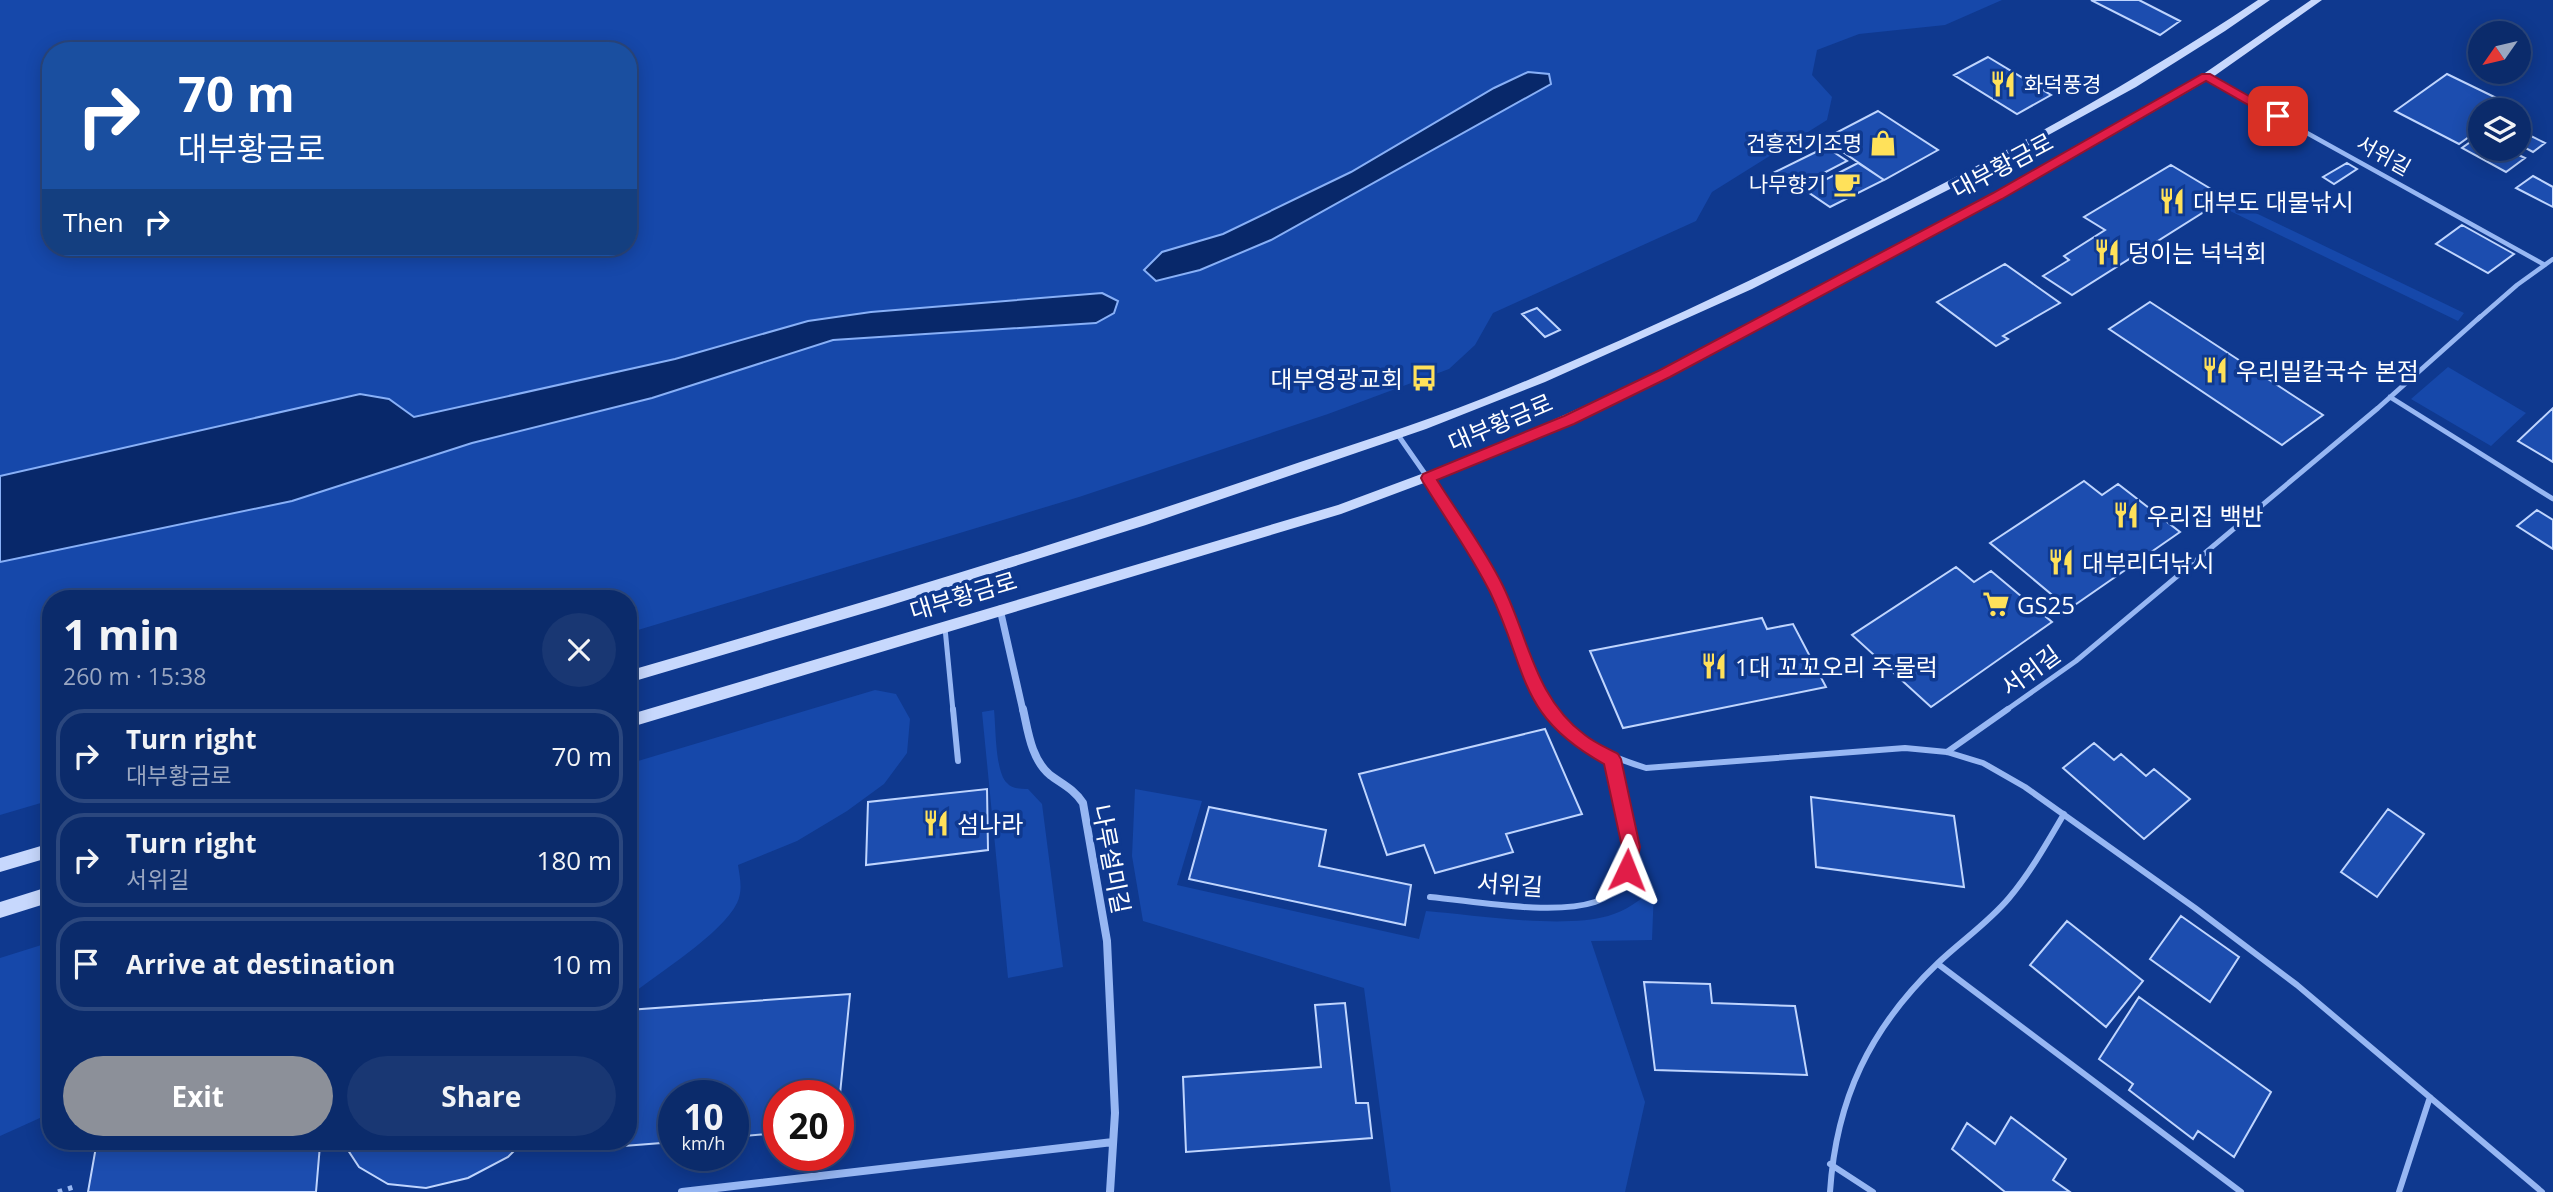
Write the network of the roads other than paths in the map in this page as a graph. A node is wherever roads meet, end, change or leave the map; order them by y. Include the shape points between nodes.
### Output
1 (2265, 0) edge
2 (2317, 0) edge
3 (2206, 76) junction
4 (2553, 259) edge
5 (2545, 265) junction
6 (2390, 397) junction
7 (1398, 434) junction
8 (1428, 478) junction
9 (2553, 499) edge
10 (1000, 609) junction
11 (944, 625) junction
12 (637, 674) edge
13 (637, 719) edge
14 (1947, 752) junction
15 (1612, 759) junction
16 (958, 761) dead end
17 (2064, 814) junction
18 (42, 853) edge
19 (0, 865) edge
20 (42, 897) edge
21 (1430, 897) dead end
22 (0, 910) edge
23 (1938, 964) junction
24 (2430, 1097) junction
25 (1114, 1142) junction
26 (1830, 1164) junction
27 (682, 1192) edge
28 (1110, 1192) edge
29 (1830, 1192) edge
30 (1873, 1192) edge
31 (2241, 1192) edge
32 (2399, 1192) edge
33 (2542, 1192) edge

1 - 7 main road, 대부황금로 via 2090,111 1823,250 1582,362
2 - 3 main road, 대부황금로
3 - 5 lane, 서위길
3 - 8 main road, 대부황금로 via 1998,196 1665,374 1569,420
4 - 5 lane, 서위길
5 - 6 lane, 서위길
6 - 9 lane
6 - 14 lane, 서위길 via 2076,661
7 - 8 lane
7 - 12 main road, 대부황금로 via 1079,543
8 - 10 main road, 대부황금로 via 1308,519
8 - 15 lane via 1494,584 1536,693 1580,742
10 - 11 main road, 대부황금로
10 - 25 street, 나루설미길 via 1037,761 1076,790 1083,803 1107,942
11 - 13 main road, 대부황금로
11 - 16 lane
14 - 15 lane via 1850,750 1646,768
14 - 17 lane via 1983,763
15 - 21 lane, 서위길 via 1631,847 1627,870 1616,890 1595,902 1566,907
17 - 23 lane via 2007,901
17 - 24 lane via 2287,978
18 - 19 main road
20 - 22 main road
23 - 26 lane via 1888,1022 1856,1070 1838,1119
23 - 31 lane
24 - 32 lane
24 - 33 lane
25 - 27 street
25 - 28 street, 나루설미길
26 - 29 lane
26 - 30 lane

